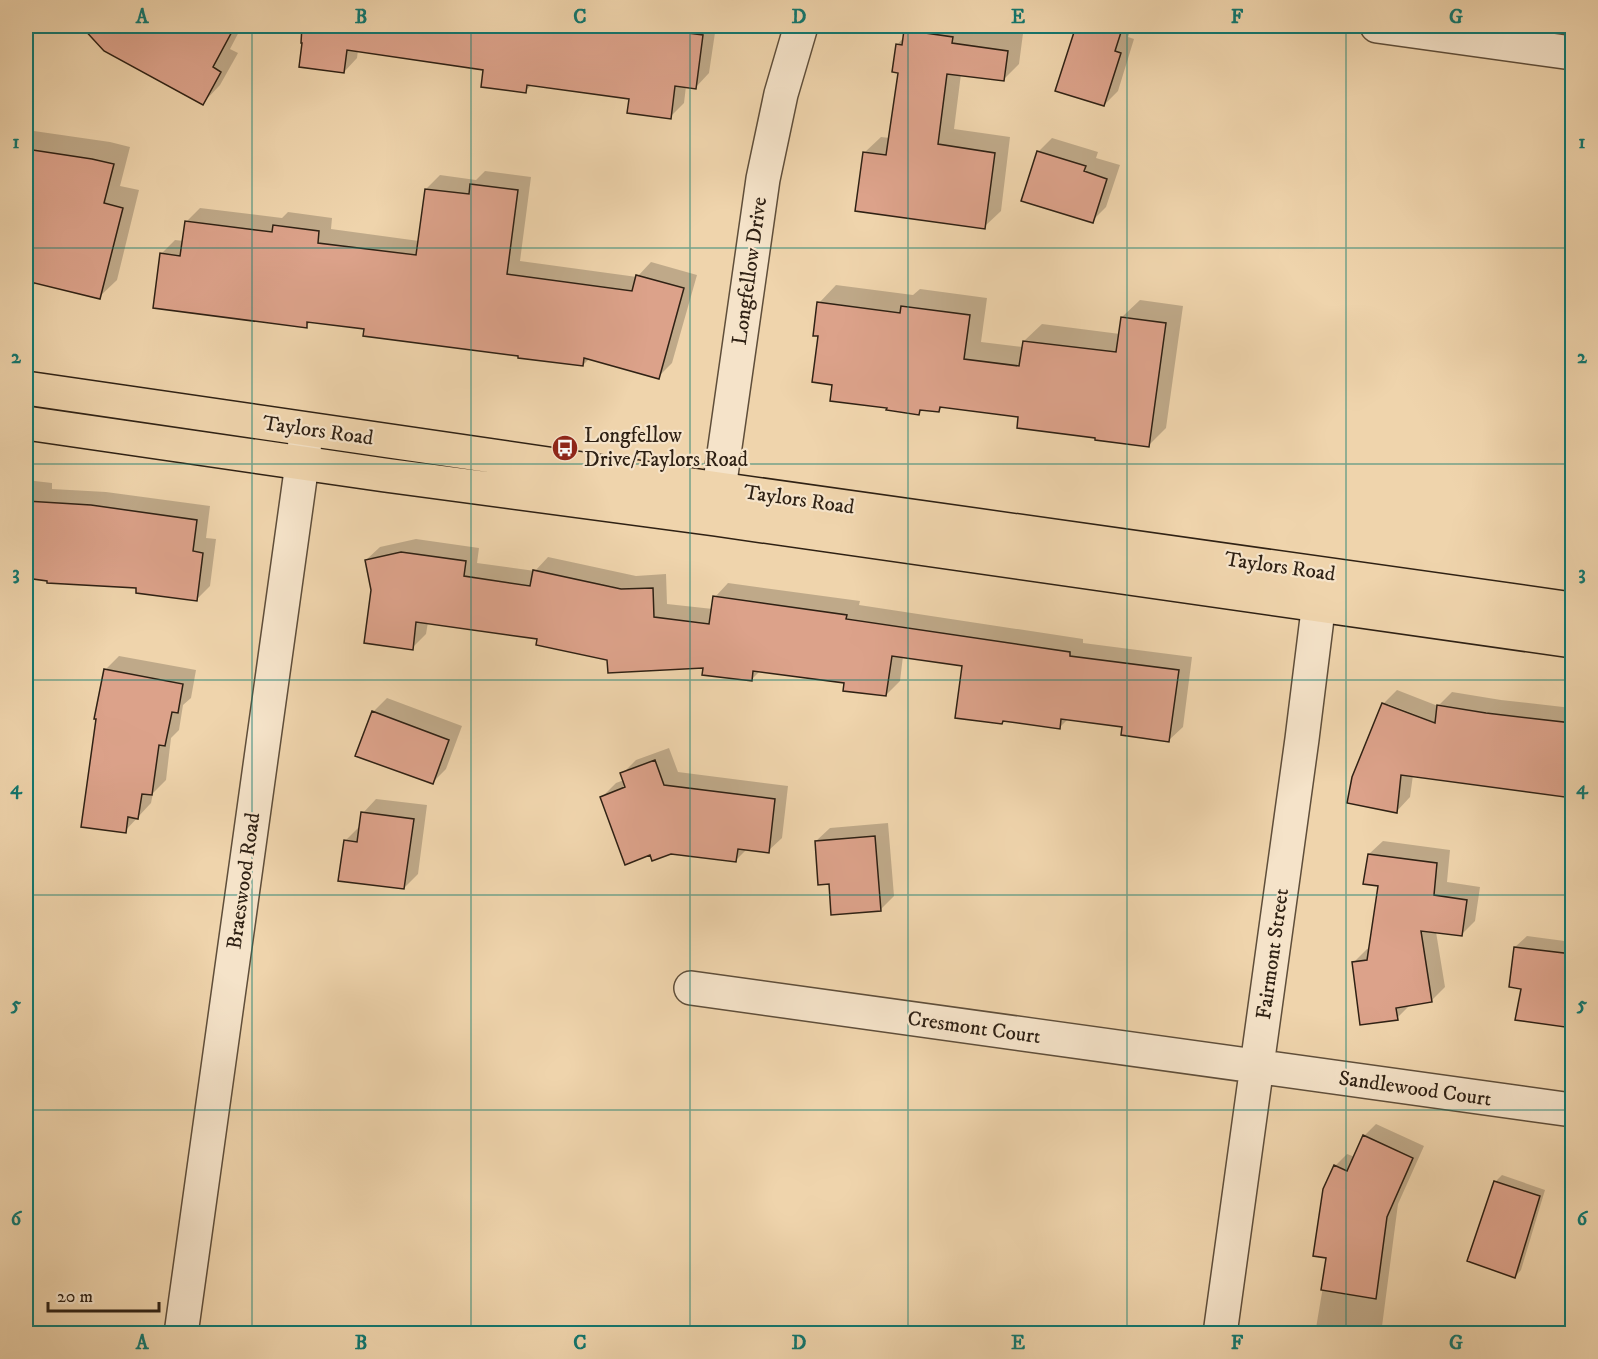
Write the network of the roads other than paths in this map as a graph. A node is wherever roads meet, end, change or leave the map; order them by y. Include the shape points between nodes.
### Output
1 (801, 26) edge
2 (1377, 26) edge
3 (1446, 30) edge
4 (1572, 53) edge
5 (26, 387) edge
6 (26, 423) edge
7 (307, 429) junction
8 (303, 463) junction
9 (717, 504) junction
10 (1323, 573) junction
11 (1319, 605) junction
12 (1572, 609) edge
13 (1572, 641) edge
14 (691, 988) dead end
15 (1257, 1068) junction
16 (1572, 1110) edge
17 (181, 1334) edge
18 (1220, 1334) edge

1 - 9 street, Longfellow Drive via 781,94 763,179
2 - 3 street
3 - 4 street
5 - 7 main road, Taylors Road
6 - 8 main road, Taylors Road
7 - 8 street, Braeswood Road
7 - 9 main road, Taylors Road
8 - 9 main road, Taylors Road
8 - 17 street, Braeswood Road
9 - 10 main road, Taylors Road
9 - 11 main road, Taylors Road
10 - 11 street, Fairmont Street
10 - 12 main road, Taylors Road
11 - 13 main road, Taylors Road
11 - 15 street, Fairmont Street
14 - 15 street, Cresmont Court
15 - 16 street, Sandlewood Court
15 - 18 street, Fairmont Street

